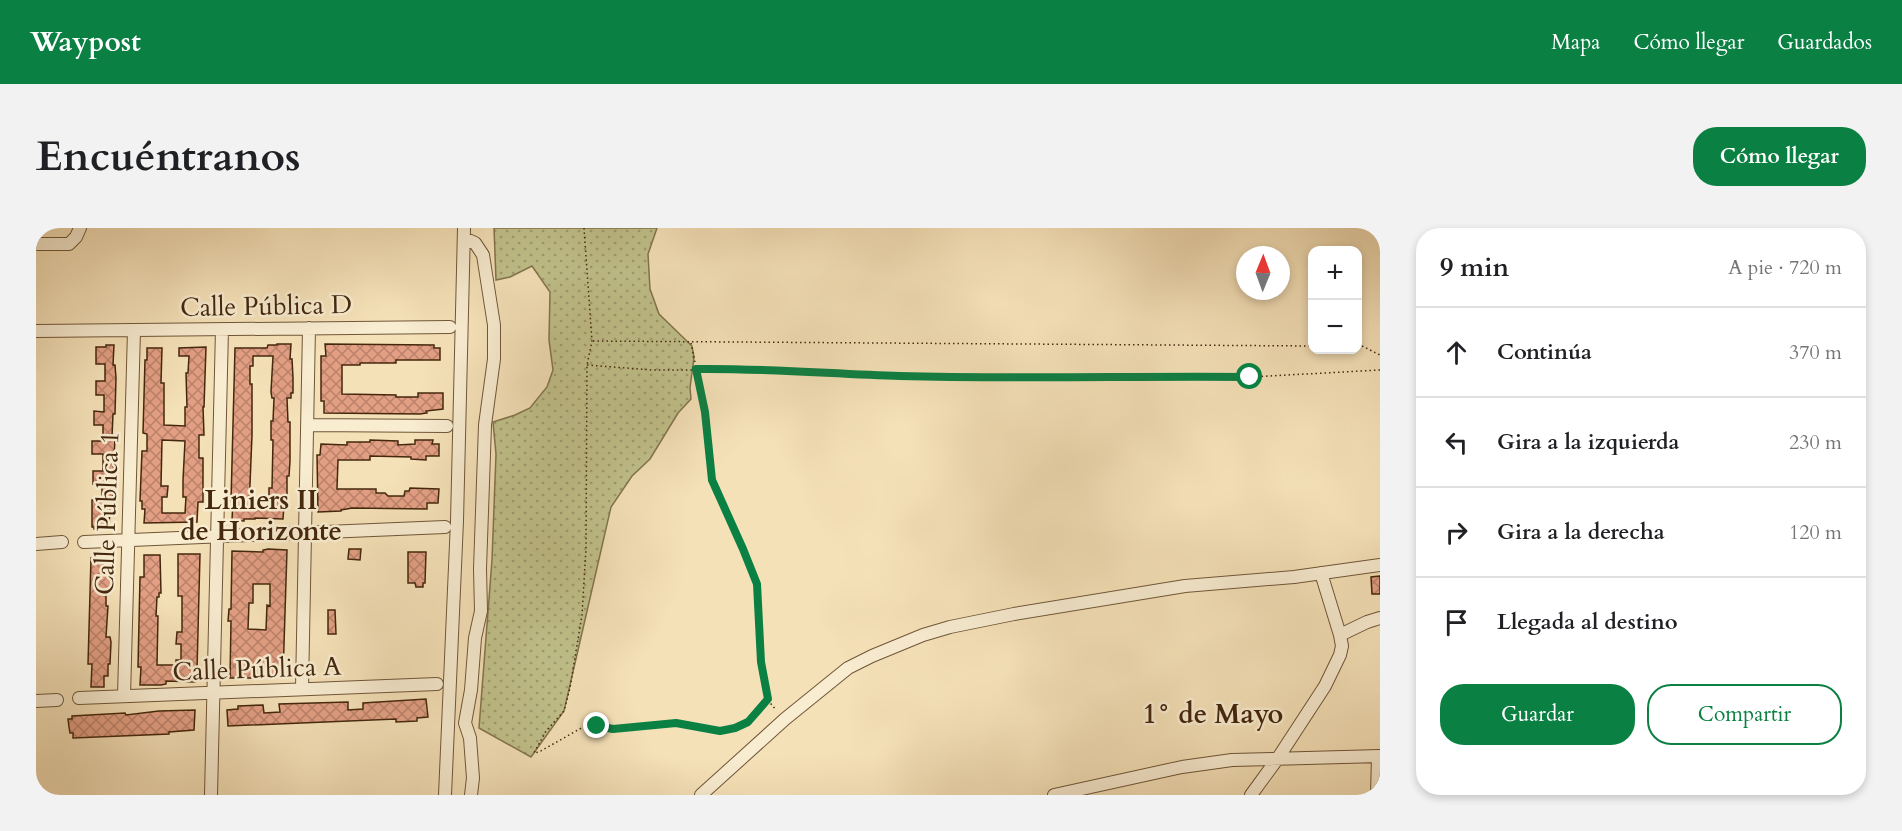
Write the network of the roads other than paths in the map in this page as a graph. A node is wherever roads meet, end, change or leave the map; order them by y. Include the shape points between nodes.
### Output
1 (80, 228) edge
2 (464, 233) edge
3 (36, 244) edge
4 (450, 327) dead end
5 (309, 328) junction
6 (222, 329) junction
7 (134, 330) junction
8 (36, 331) edge
9 (307, 425) junction
10 (447, 426) dead end
11 (445, 527) dead end
12 (305, 533) junction
13 (217, 537) junction
14 (129, 541) junction
15 (62, 542) dead end
16 (84, 542) dead end
17 (36, 544) edge
18 (1380, 565) edge
19 (1321, 573) junction
20 (1380, 618) edge
21 (1340, 635) junction
22 (437, 684) dead end
23 (302, 689) junction
24 (213, 693) junction
25 (124, 696) junction
26 (79, 698) dead end
27 (57, 700) dead end
28 (36, 701) edge
29 (1379, 756) edge
30 (1278, 758) junction
31 (211, 795) edge
32 (445, 795) edge
33 (471, 795) edge
34 (701, 795) edge
35 (1054, 795) edge
36 (1251, 795) edge
37 (1377, 795) edge

1 - 3 street via 69,244
2 - 32 street
2 - 33 street via 483,255 494,325 494,359 485,425 481,611 465,723 470,738
4 - 5 street, Calle Pública D
5 - 6 street, Calle Pública D
5 - 9 street
6 - 7 street, Calle Pública D
6 - 13 street
7 - 8 street, Calle Pública D
7 - 14 street, Calle Pública 1
9 - 10 street
9 - 12 street
11 - 12 street
12 - 13 street
12 - 23 street
13 - 14 street
13 - 24 street
14 - 16 street
14 - 25 street, Calle Pública 1
15 - 17 street
18 - 19 street
19 - 21 street
19 - 34 street via 1185,586 1080,602 950,627 897,645 848,668
20 - 21 street
21 - 30 street via 1340,655 1325,686
22 - 23 street, Calle Pública A
23 - 24 street, Calle Pública A
24 - 25 street, Calle Pública A
24 - 31 street
25 - 26 street, Calle Pública A
27 - 28 street
29 - 30 street
29 - 37 street
30 - 35 street via 1182,767
30 - 36 street

